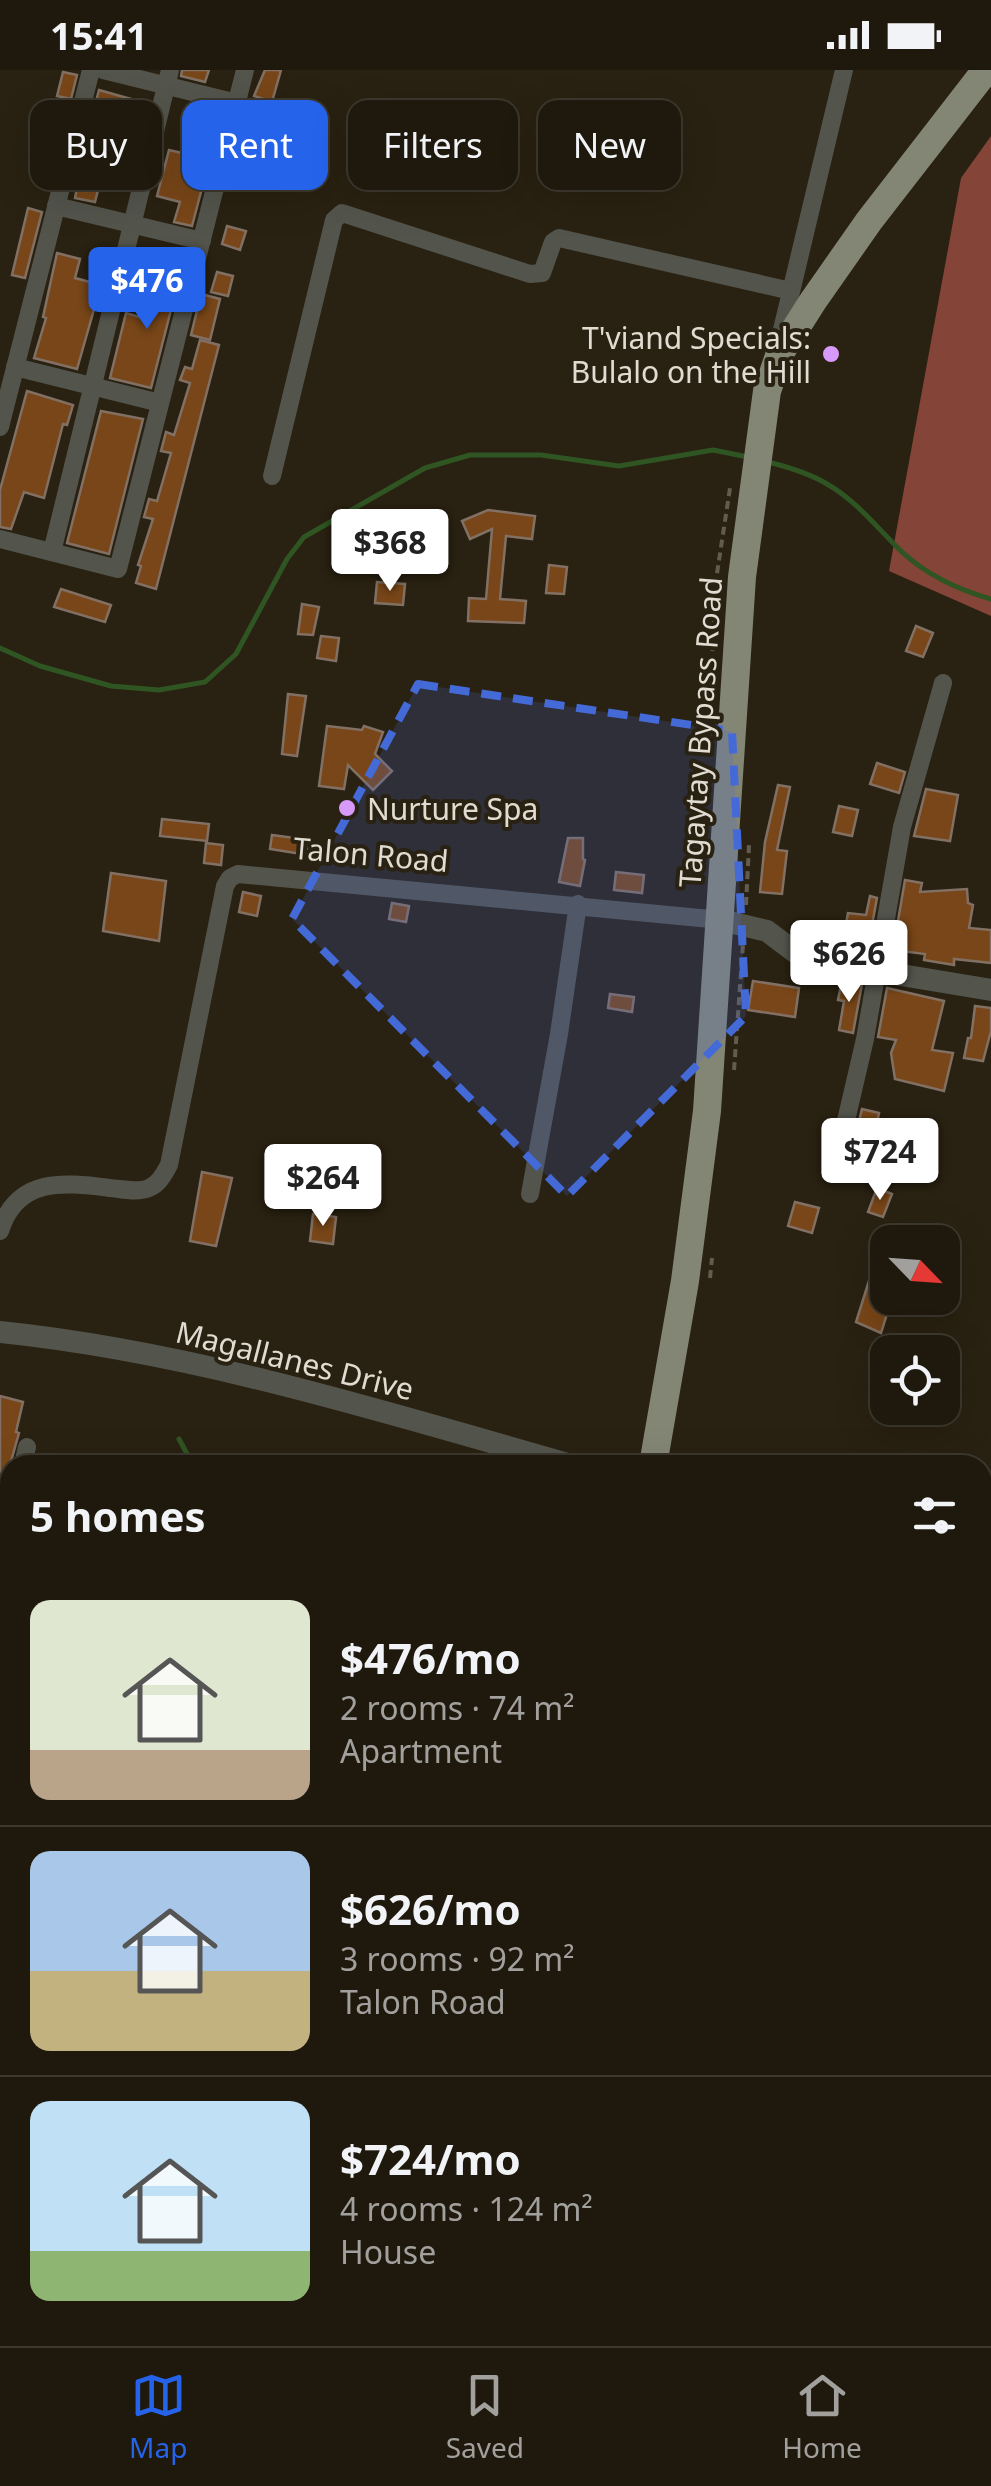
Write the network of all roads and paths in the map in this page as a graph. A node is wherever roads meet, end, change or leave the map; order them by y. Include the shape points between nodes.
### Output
1 (91, 70) edge
2 (103, 70) edge
3 (245, 70) edge
4 (844, 70) edge
5 (986, 70) edge
6 (168, 78) edge
7 (231, 100) edge
8 (238, 100) edge
9 (215, 190) edge
10 (56, 206) junction
11 (132, 225) junction
12 (202, 241) junction
13 (792, 291) junction
14 (15, 368) junction
15 (93, 387) junction
16 (160, 403) junction
17 (764, 404) junction
18 (0, 427) edge
19 (272, 476) dead end
20 (742, 480) junction
21 (0, 540) edge
22 (52, 552) junction
23 (711, 679) dead end
24 (942, 683) dead end
25 (578, 904) junction
26 (721, 920) junction
27 (876, 970) junction
28 (991, 990) edge
29 (846, 1125) dead end
30 (530, 1194) dead end
31 (0, 1232) edge
32 (0, 1332) edge
33 (536, 1455) edge
34 (655, 1455) edge

1 - 10 street
2 - 6 street
3 - 8 street
4 - 13 street
5 - 17 main road, Tagaytay Bypass Road via 814,301 780,354
6 - 7 street
6 - 11 street
9 - 12 street
10 - 11 street
10 - 14 street
11 - 12 street
11 - 15 street
12 - 16 street
13 - 17 street
13 - 19 street via 559,238 542,273 530,274 342,213 334,220
14 - 15 street
14 - 18 street
15 - 16 street
15 - 22 street
16 - 22 street via 118,569
17 - 20 main road, Tagaytay Bypass Road
20 - 23 path via 716,580
20 - 26 main road, Tagaytay Bypass Road
21 - 22 street
24 - 27 street via 902,827
25 - 26 street, Talon Road
25 - 30 street
25 - 31 street, Talon Road via 290,876 230,878 169,1165 160,1180 133,1190 30,1190 14,1202
26 - 27 street, Talon Road via 768,931 810,960
26 - 34 main road, Tagaytay Bypass Road via 698,1188
27 - 28 street, Talon Road
27 - 29 street
32 - 33 street, Magallanes Drive via 182,1362

